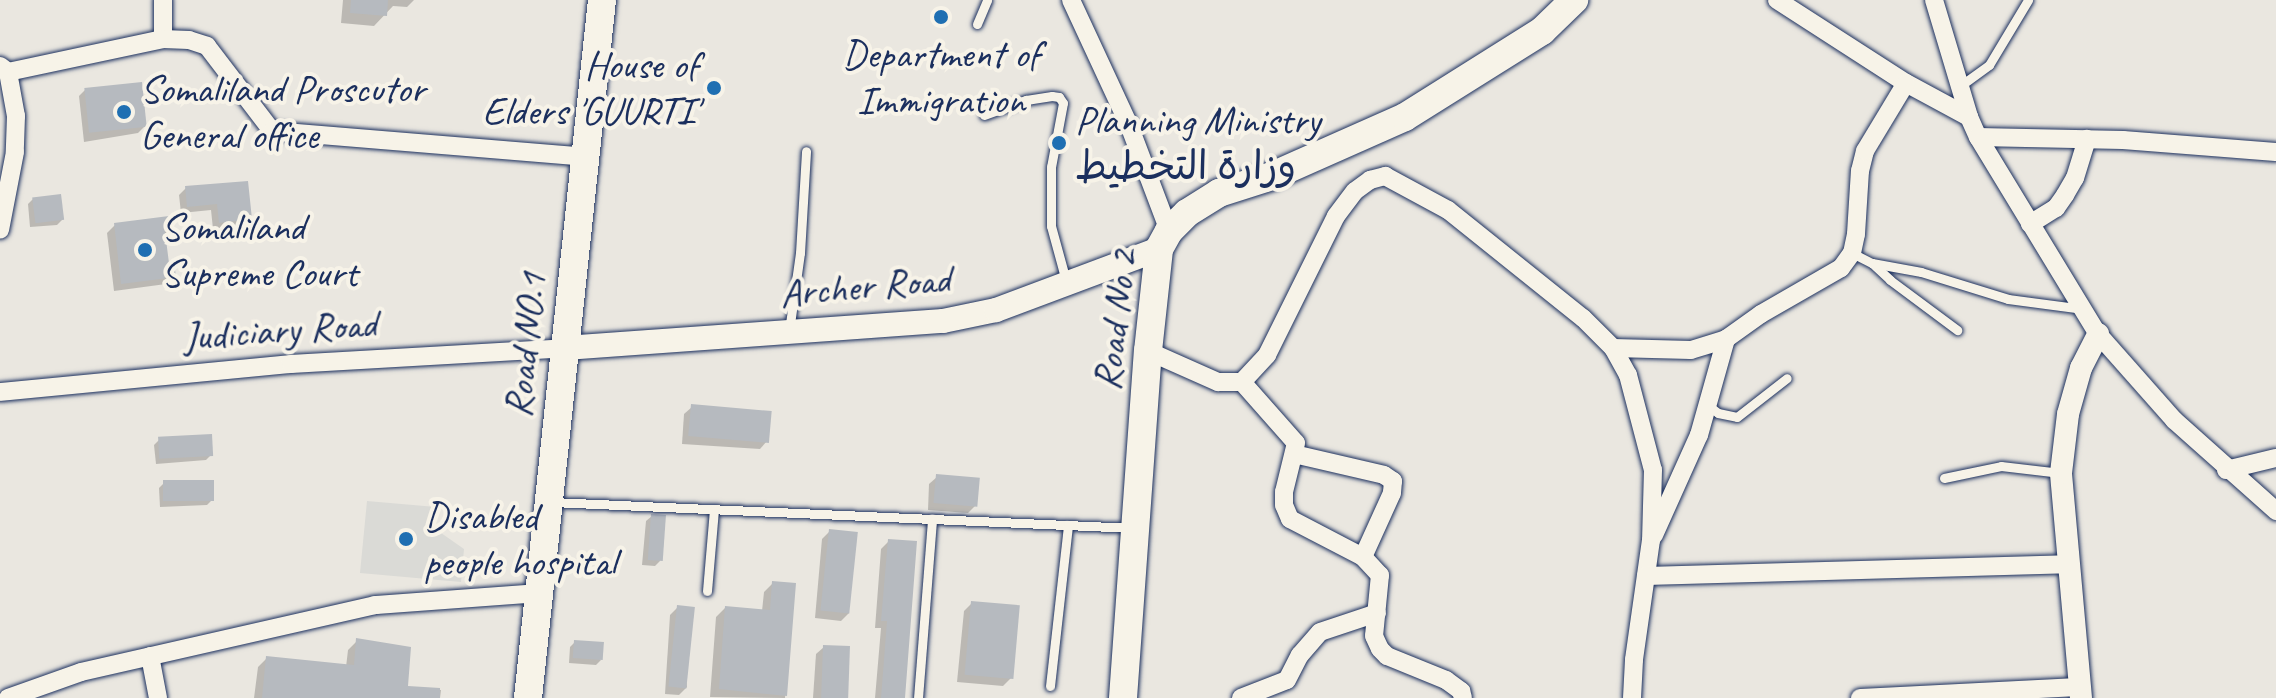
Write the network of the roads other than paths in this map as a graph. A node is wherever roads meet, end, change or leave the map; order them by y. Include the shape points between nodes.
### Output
1 (163, 0) edge
2 (602, 0) edge
3 (987, 0) edge
4 (1071, 0) edge
5 (1574, 0) edge
6 (1777, 0) edge
7 (1934, 0) edge
8 (2028, 0) edge
9 (977, 24) dead end
10 (163, 39) junction
11 (4, 69) edge
12 (1906, 83) junction
13 (1960, 86) junction
14 (984, 115) dead end
15 (1969, 117) junction
16 (1978, 137) junction
17 (2087, 139) junction
18 (806, 151) dead end
19 (2276, 152) edge
20 (585, 157) junction
21 (2030, 224) junction
22 (0, 230) edge
23 (1164, 240) junction
24 (1852, 253) junction
25 (1872, 263) junction
26 (1067, 284) junction
27 (2083, 309) junction
28 (1957, 330) dead end
29 (789, 331) junction
30 (2098, 334) junction
31 (1726, 339) junction
32 (565, 348) junction
33 (1613, 348) junction
34 (1148, 351) junction
35 (1787, 378) dead end
36 (1242, 382) junction
37 (0, 392) edge
38 (1709, 406) junction
39 (1294, 454) junction
40 (2276, 458) edge
41 (2226, 470) junction
42 (2061, 473) junction
43 (1944, 478) dead end
44 (549, 501) junction
45 (714, 509) junction
46 (2276, 511) edge
47 (932, 519) junction
48 (1068, 525) junction
49 (1136, 528) junction
50 (1651, 540) junction
51 (1363, 557) junction
52 (2067, 564) junction
53 (1646, 576) junction
54 (707, 591) dead end
55 (538, 593) junction
56 (1377, 613) junction
57 (150, 656) junction
58 (1050, 686) dead end
59 (2080, 693) edge
60 (8, 698) edge
61 (158, 698) edge
62 (528, 698) edge
63 (918, 698) edge
64 (1123, 698) edge
65 (1241, 698) edge
66 (1463, 698) edge
67 (1632, 698) edge
68 (1860, 698) edge

1 - 10 street
2 - 20 main road, Road NO.1
3 - 9 lane
4 - 23 street via 1129,125
5 - 23 main road, Road No 2 via 1542,31 1405,117 1272,176 1219,193 1187,213
6 - 12 street
7 - 13 street
8 - 13 lane via 1989,65
10 - 11 street
10 - 20 street via 207,46 272,131
11 - 22 street via 16,116 15,152
12 - 15 street
12 - 24 street via 1865,151
13 - 15 street
14 - 26 lane via 1052,96 1063,103 1051,167 1051,226
15 - 16 street
16 - 17 street
16 - 21 street
17 - 19 street
17 - 21 street via 2065,195 2056,208
18 - 29 lane
20 - 32 main road, Road NO.1
21 - 27 street
23 - 26 main road, Archer Road
23 - 34 main road, Road No 2
24 - 25 lane
24 - 31 street via 1841,268
25 - 27 lane via 2008,299
25 - 28 lane
26 - 29 main road, Archer Road via 996,310 943,321
27 - 30 street
29 - 32 main road, Archer Road
30 - 41 street
30 - 42 street via 2068,414
31 - 33 street via 1691,350
31 - 38 street
32 - 37 street, Judiciary Road via 291,364
32 - 44 main road, Road NO.1
33 - 36 street via 1448,210 1385,176 1355,191 1336,216 1267,355
33 - 50 street via 1628,375 1653,470
34 - 36 street via 1218,382
34 - 49 main road, Road No 2
35 - 38 lane via 1737,417
36 - 39 street via 1291,435
38 - 50 street
39 - 51 street via 1284,492 1290,519
39 - 51 street via 1393,481
40 - 41 street
41 - 46 street
42 - 43 lane via 2001,466
42 - 52 street
44 - 45 lane
44 - 55 main road, Road NO.1
45 - 47 lane
45 - 54 lane
47 - 48 lane
47 - 63 lane
48 - 49 lane
48 - 58 lane
49 - 64 main road, Road No 2
50 - 53 street
51 - 56 street via 1380,575
52 - 53 street
52 - 59 street
53 - 67 street
55 - 57 street via 375,605
55 - 62 main road, Road NO.1
56 - 65 street via 1320,632 1287,680
56 - 66 street via 1374,636 1387,656 1446,680
57 - 60 street via 81,672
57 - 61 street
59 - 68 street

